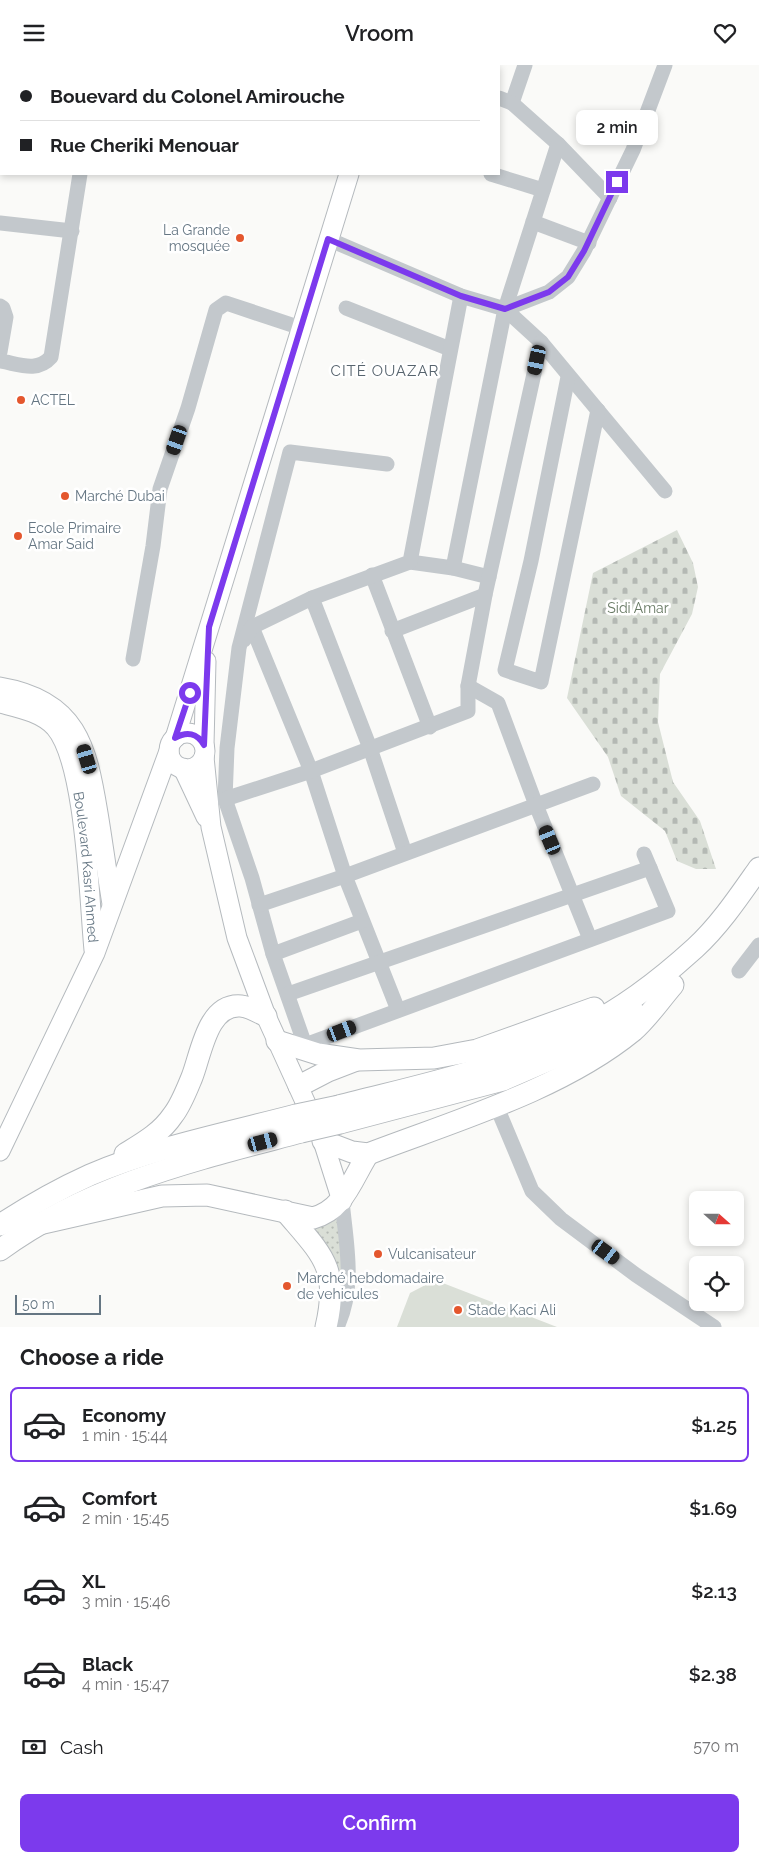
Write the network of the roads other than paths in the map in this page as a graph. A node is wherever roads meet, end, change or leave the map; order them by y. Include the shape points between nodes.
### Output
1 (525, 65) edge
2 (665, 65) edge
3 (505, 101) edge
4 (558, 144) junction
5 (80, 175) edge
6 (349, 175) edge
7 (494, 175) edge
8 (543, 190) junction
9 (610, 198) junction
10 (533, 222) junction
11 (0, 223) edge
12 (72, 231) junction
13 (328, 239) junction
14 (588, 243) junction
15 (461, 296) junction
16 (0, 306) edge
17 (346, 308) dead end
18 (505, 309) junction
19 (301, 328) junction
20 (541, 342) junction
21 (450, 349) junction
22 (0, 352) edge
23 (0, 361) edge
24 (568, 377) junction
25 (598, 410) junction
26 (387, 465) dead end
27 (665, 491) dead end
28 (410, 562) junction
29 (453, 568) junction
30 (372, 575) junction
31 (489, 577) junction
32 (485, 595) junction
33 (312, 598) junction
34 (209, 627) junction
35 (252, 627) junction
36 (392, 631) junction
37 (239, 648) junction
38 (133, 659) dead end
39 (468, 686) junction
40 (0, 687) edge
41 (0, 703) edge
42 (430, 727) junction
43 (370, 748) junction
44 (204, 751) junction
45 (176, 755) junction
46 (311, 771) junction
47 (593, 783) dead end
48 (225, 799) junction
49 (536, 805) junction
50 (211, 827) junction
51 (134, 847) junction
52 (405, 853) junction
53 (96, 857) junction
54 (759, 868) edge
55 (345, 876) junction
56 (573, 893) junction
57 (759, 893) edge
58 (259, 905) junction
59 (112, 907) junction
60 (362, 921) junction
61 (590, 939) junction
62 (759, 945) edge
63 (95, 953) junction
64 (273, 954) junction
65 (377, 963) junction
66 (739, 971) dead end
67 (674, 975) junction
68 (288, 994) junction
69 (398, 1010) junction
70 (266, 1017) junction
71 (277, 1041) junction
72 (360, 1060) junction
73 (298, 1086) junction
74 (496, 1105) junction
75 (299, 1124) junction
76 (323, 1141) junction
77 (0, 1151) edge
78 (368, 1154) junction
79 (92, 1175) junction
80 (342, 1201) junction
81 (286, 1211) junction
82 (39, 1224) junction
83 (0, 1225) edge
84 (0, 1250) edge
85 (326, 1327) edge
86 (337, 1327) edge
87 (714, 1327) edge

1 - 3 street
2 - 9 street via 633,150
3 - 4 street
4 - 8 street
4 - 9 street
5 - 12 street
6 - 13 main road
7 - 8 street
8 - 10 street
9 - 14 street
10 - 14 street
10 - 18 street
11 - 12 street
12 - 23 street via 51,357 44,365 32,367
13 - 15 street
13 - 19 main road
14 - 18 street via 568,277 549,292
15 - 18 street
15 - 21 street
16 - 22 street via 6,317
17 - 21 street
18 - 20 street
18 - 29 street
19 - 34 main road
19 - 38 street via 226,303 216,310 160,489
20 - 24 street
20 - 31 street
21 - 28 street
24 - 25 street
24 - 25 street via 531,561 505,670 541,682
25 - 27 street
26 - 37 street via 290,452
28 - 29 street
28 - 30 street
29 - 31 street
30 - 33 street
30 - 36 street
31 - 32 street
32 - 36 street
32 - 39 street
33 - 35 street
33 - 43 street
34 - 44 main road
34 - 45 main road
35 - 37 street
35 - 46 street
36 - 42 street
37 - 48 street via 227,749
39 - 42 street via 468,711
39 - 49 street via 498,703
40 - 53 main road, Boulevard Kasri Ahmed via 50,705 76,731 91,770
41 - 53 main road, Boulevard Kasri Ahmed via 39,715 62,738
42 - 43 street
43 - 46 street
43 - 52 street
44 - 45 main road via 194,767
44 - 45 main road via 201,740 192,734 180,735
44 - 50 main road
45 - 50 main road
45 - 51 main road via 156,785
46 - 48 street
46 - 55 street
47 - 49 street
48 - 58 street
49 - 52 street
49 - 56 street
50 - 70 main road via 237,938
51 - 53 main road
51 - 59 main road
52 - 55 street
53 - 59 main road, Boulevard Kasri Ahmed
53 - 63 main road, Boulevard Kasri Ahmed
54 - 67 highway via 731,908
55 - 58 street
55 - 60 street
56 - 61 street
56 - 61 street via 647,861 668,911
56 - 65 street
57 - 67 highway via 704,959
58 - 64 street
59 - 63 main road
60 - 64 street
60 - 65 street
61 - 69 street
62 - 66 street
63 - 77 main road
64 - 68 street
65 - 68 street
65 - 69 street
67 - 72 highway via 606,1004 477,1050 434,1058
67 - 74 highway via 634,1030 594,1058 523,1095
67 - 75 highway, bridge via 593,1041 538,1067 503,1080
68 - 69 street via 305,1045
70 - 71 main road
70 - 79 highway via 239,1006 224,1010 216,1017 208,1029 192,1078 173,1115 153,1137
71 - 72 highway via 318,1054
71 - 73 main road
72 - 73 highway
73 - 76 main road
74 - 78 highway
74 - 87 street via 532,1191 561,1219
75 - 79 highway via 164,1150
75 - 82 highway via 110,1189
76 - 78 highway via 352,1152
76 - 80 main road
78 - 80 highway
79 - 83 highway via 38,1201
80 - 81 highway via 326,1215 313,1217
80 - 86 street via 350,1279 344,1313
81 - 82 highway via 207,1195 162,1196
81 - 85 highway via 321,1255 331,1277 332,1301
82 - 84 highway

